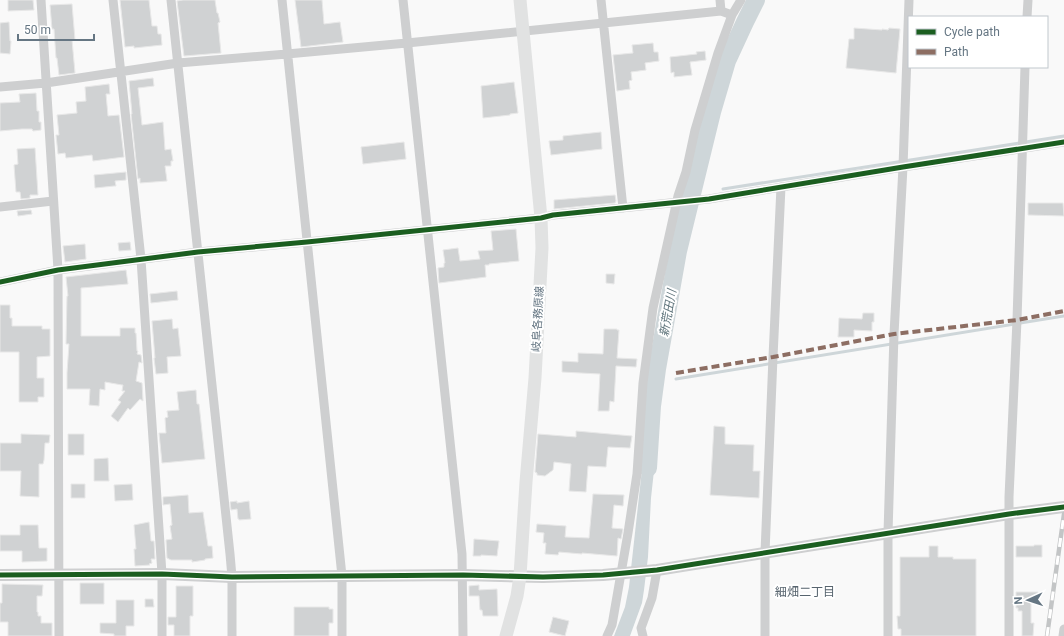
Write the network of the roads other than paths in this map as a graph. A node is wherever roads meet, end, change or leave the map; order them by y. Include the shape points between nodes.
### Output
1 (41, 0) edge
2 (113, 0) edge
3 (171, 0) edge
4 (282, 0) edge
5 (403, 0) edge
6 (520, 0) edge
7 (601, 0) edge
8 (720, 0) edge
9 (740, 0) edge
10 (909, 0) edge
11 (1028, 0) edge
12 (721, 11) junction
13 (732, 15) junction
14 (908, 16) edge
15 (1027, 16) edge
16 (603, 23) junction
17 (908, 28) edge
18 (524, 30) junction
19 (407, 43) junction
20 (287, 54) junction
21 (178, 63) junction
22 (1026, 68) edge
23 (120, 72) junction
24 (46, 83) junction
25 (0, 87) edge
26 (1064, 142) edge
27 (1022, 148) junction
28 (903, 167) junction
29 (781, 187) junction
30 (53, 201) junction
31 (679, 202) junction
32 (0, 207) edge
33 (624, 208) junction
34 (541, 218) junction
35 (428, 230) junction
36 (307, 242) junction
37 (198, 252) junction
38 (141, 260) junction
39 (58, 270) junction
40 (0, 282) edge
41 (1064, 507) edge
42 (1009, 514) junction
43 (888, 533) junction
44 (765, 553) junction
45 (654, 571) junction
46 (58, 574) junction
47 (162, 574) junction
48 (625, 574) junction
49 (0, 575) edge
50 (463, 575) junction
51 (342, 576) junction
52 (520, 576) junction
53 (232, 577) junction
54 (1064, 629) edge
55 (640, 633) edge
56 (59, 636) edge
57 (162, 636) edge
58 (232, 636) edge
59 (342, 636) edge
60 (463, 636) edge
61 (506, 636) edge
62 (607, 636) edge
63 (765, 636) edge
64 (888, 636) edge
65 (1008, 636) edge
66 (1063, 636) edge

1 - 24 street
2 - 23 street
3 - 21 street
4 - 20 street
5 - 19 street
6 - 18 main road, 岐阜各務原線
7 - 16 street
8 - 12 street
9 - 13 street
10 - 14 street
11 - 15 street
12 - 13 street
12 - 16 street
13 - 31 street via 715,61 678,196
16 - 18 street
16 - 33 street
17 - 28 street
18 - 19 street
18 - 34 main road, 岐阜各務原線
19 - 20 street
19 - 35 street
20 - 21 street
20 - 36 street
21 - 23 street
21 - 37 street
22 - 27 street
23 - 24 street
23 - 38 street
24 - 25 street
24 - 30 street
26 - 27 street
27 - 28 street
27 - 42 street
28 - 29 street
28 - 43 street via 894,334
29 - 31 street
29 - 44 street
30 - 32 street
30 - 39 street
31 - 33 street
31 - 48 street via 653,308 643,383 637,474
33 - 34 street
34 - 35 street
34 - 52 main road, 岐阜各務原線 via 542,248 535,378
35 - 36 street
35 - 50 street
36 - 37 street
36 - 51 street
37 - 38 street
37 - 53 street
38 - 39 street
38 - 47 street
39 - 40 street
39 - 46 street
41 - 42 street
42 - 43 street
42 - 65 street
43 - 44 street
43 - 64 street
44 - 45 street
44 - 63 street
45 - 48 street
45 - 55 street via 652,598
46 - 47 street
46 - 49 street
46 - 56 street
47 - 53 street
47 - 57 street
48 - 52 street
48 - 62 street
50 - 51 street
50 - 52 street
50 - 60 street
51 - 53 street
51 - 59 street
52 - 61 main road, 岐阜各務原線
53 - 58 street
54 - 66 street

